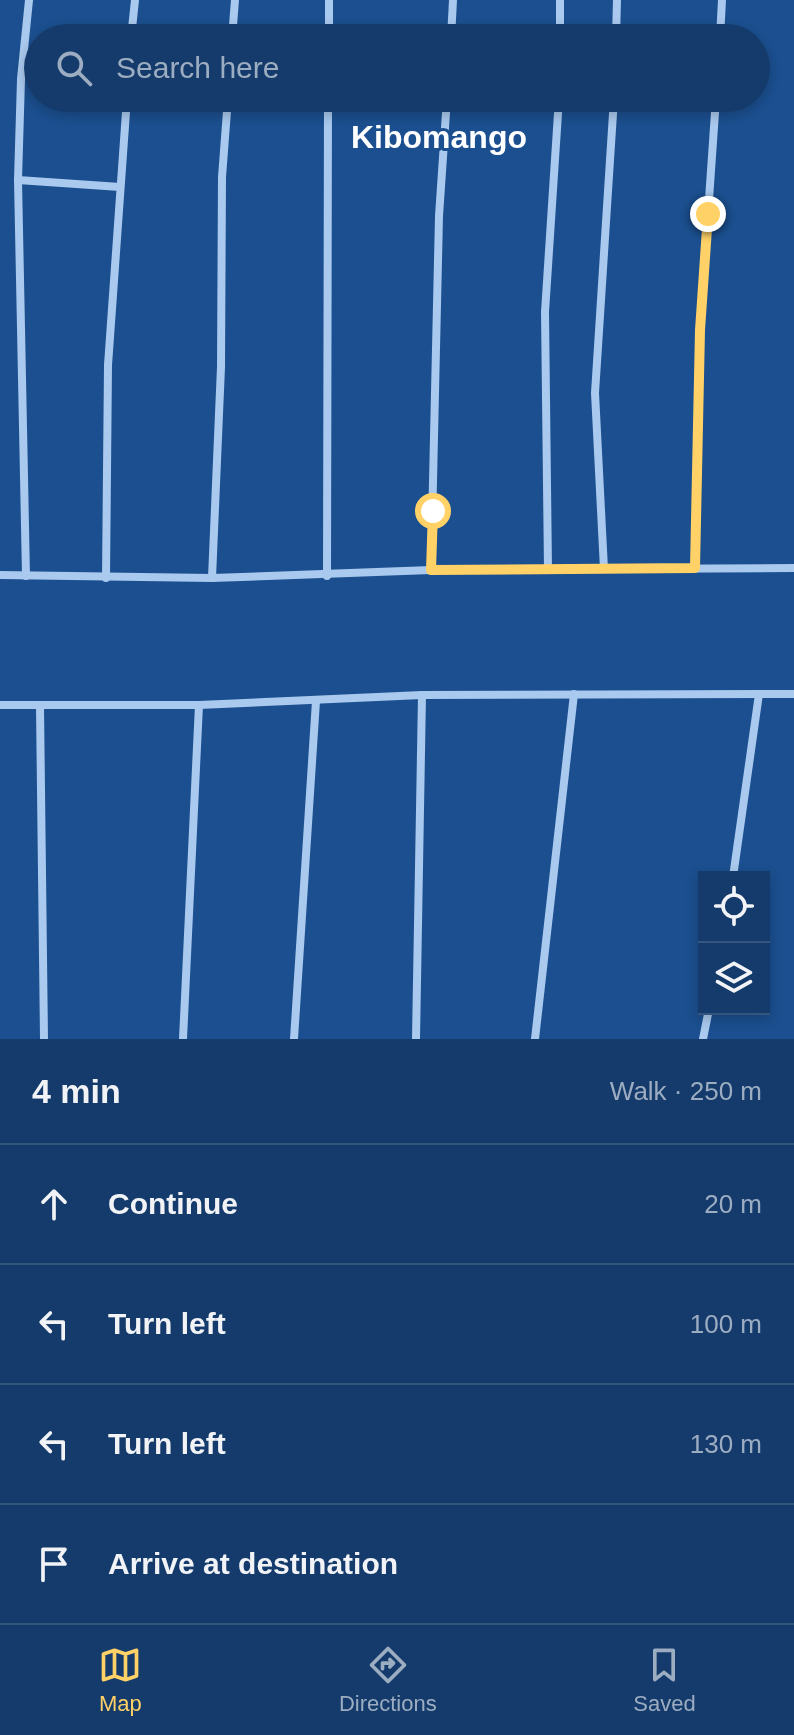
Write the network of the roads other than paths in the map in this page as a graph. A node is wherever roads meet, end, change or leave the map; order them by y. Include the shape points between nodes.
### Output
1 (29, 0) edge
2 (135, 0) edge
3 (235, 0) edge
4 (329, 0) edge
5 (453, 0) edge
6 (560, 0) edge
7 (617, 0) edge
8 (722, 0) edge
9 (27, 24) edge
10 (132, 24) edge
11 (233, 24) edge
12 (329, 24) edge
13 (452, 24) edge
14 (560, 24) edge
15 (616, 24) edge
16 (721, 24) edge
17 (24, 49) edge
18 (126, 112) edge
19 (227, 112) edge
20 (328, 112) edge
21 (446, 112) edge
22 (558, 112) edge
23 (613, 112) edge
24 (715, 112) edge
25 (18, 180) junction
26 (120, 187) junction
27 (695, 568) junction
28 (794, 568) edge
29 (604, 569) junction
30 (431, 570) junction
31 (548, 570) junction
32 (0, 575) edge
33 (26, 576) junction
34 (327, 576) junction
35 (106, 578) junction
36 (212, 578) junction
37 (574, 694) junction
38 (759, 694) junction
39 (794, 694) edge
40 (422, 695) junction
41 (316, 701) junction
42 (0, 705) edge
43 (199, 705) junction
44 (40, 706) junction
45 (734, 871) edge
46 (708, 1015) edge
47 (44, 1039) edge
48 (183, 1039) edge
49 (294, 1039) edge
50 (416, 1039) edge
51 (535, 1039) edge
52 (703, 1039) edge

1 - 9 street
2 - 10 street
3 - 11 street
4 - 12 street
5 - 13 street
6 - 14 street
7 - 15 street
8 - 16 street
17 - 25 street
18 - 26 street
19 - 36 street
20 - 34 street
21 - 30 street
22 - 31 street via 545,312
23 - 29 street via 595,393
24 - 27 street via 700,330
25 - 26 street
25 - 33 street
26 - 35 street via 108,365
27 - 28 street
27 - 29 street
29 - 31 street
30 - 31 street
30 - 34 street
32 - 33 street
33 - 35 street
34 - 36 street
35 - 36 street
37 - 38 street
37 - 40 street
37 - 51 street
38 - 39 street
38 - 45 street
40 - 41 street
40 - 50 street
41 - 43 street
41 - 49 street
42 - 44 street
43 - 44 street
43 - 48 street
44 - 47 street
46 - 52 street

